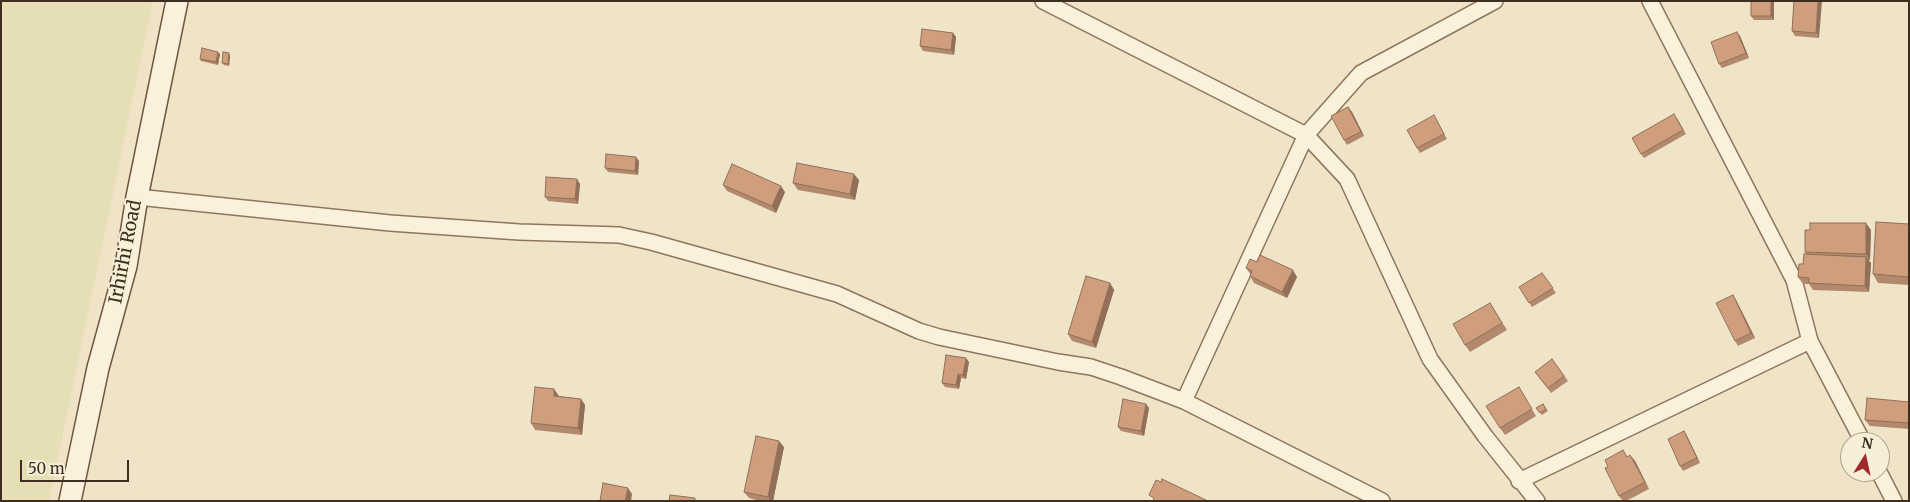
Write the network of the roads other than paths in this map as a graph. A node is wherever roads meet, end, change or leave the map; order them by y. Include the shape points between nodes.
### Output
1 (177, 1) edge
2 (1043, 1) edge
3 (1495, 1) edge
4 (1650, 1) edge
5 (1306, 135) junction
6 (137, 197) junction
7 (1810, 341) junction
8 (1184, 401) junction
9 (1858, 432) edge
10 (1519, 481) junction
11 (1884, 482) edge
12 (70, 501) edge
13 (1382, 501) edge
14 (1537, 501) edge
15 (1894, 501) edge

1 - 6 street, Irhirhi Road
2 - 5 street
3 - 5 street via 1361,74
4 - 7 street via 1794,280
5 - 8 street
5 - 10 street via 1347,179 1430,359
6 - 8 street via 390,223 619,235 837,294 939,337 1091,367
6 - 12 street, Irhirhi Road via 126,266 98,368
7 - 9 street
7 - 10 street
8 - 13 street
10 - 14 street
11 - 15 street

